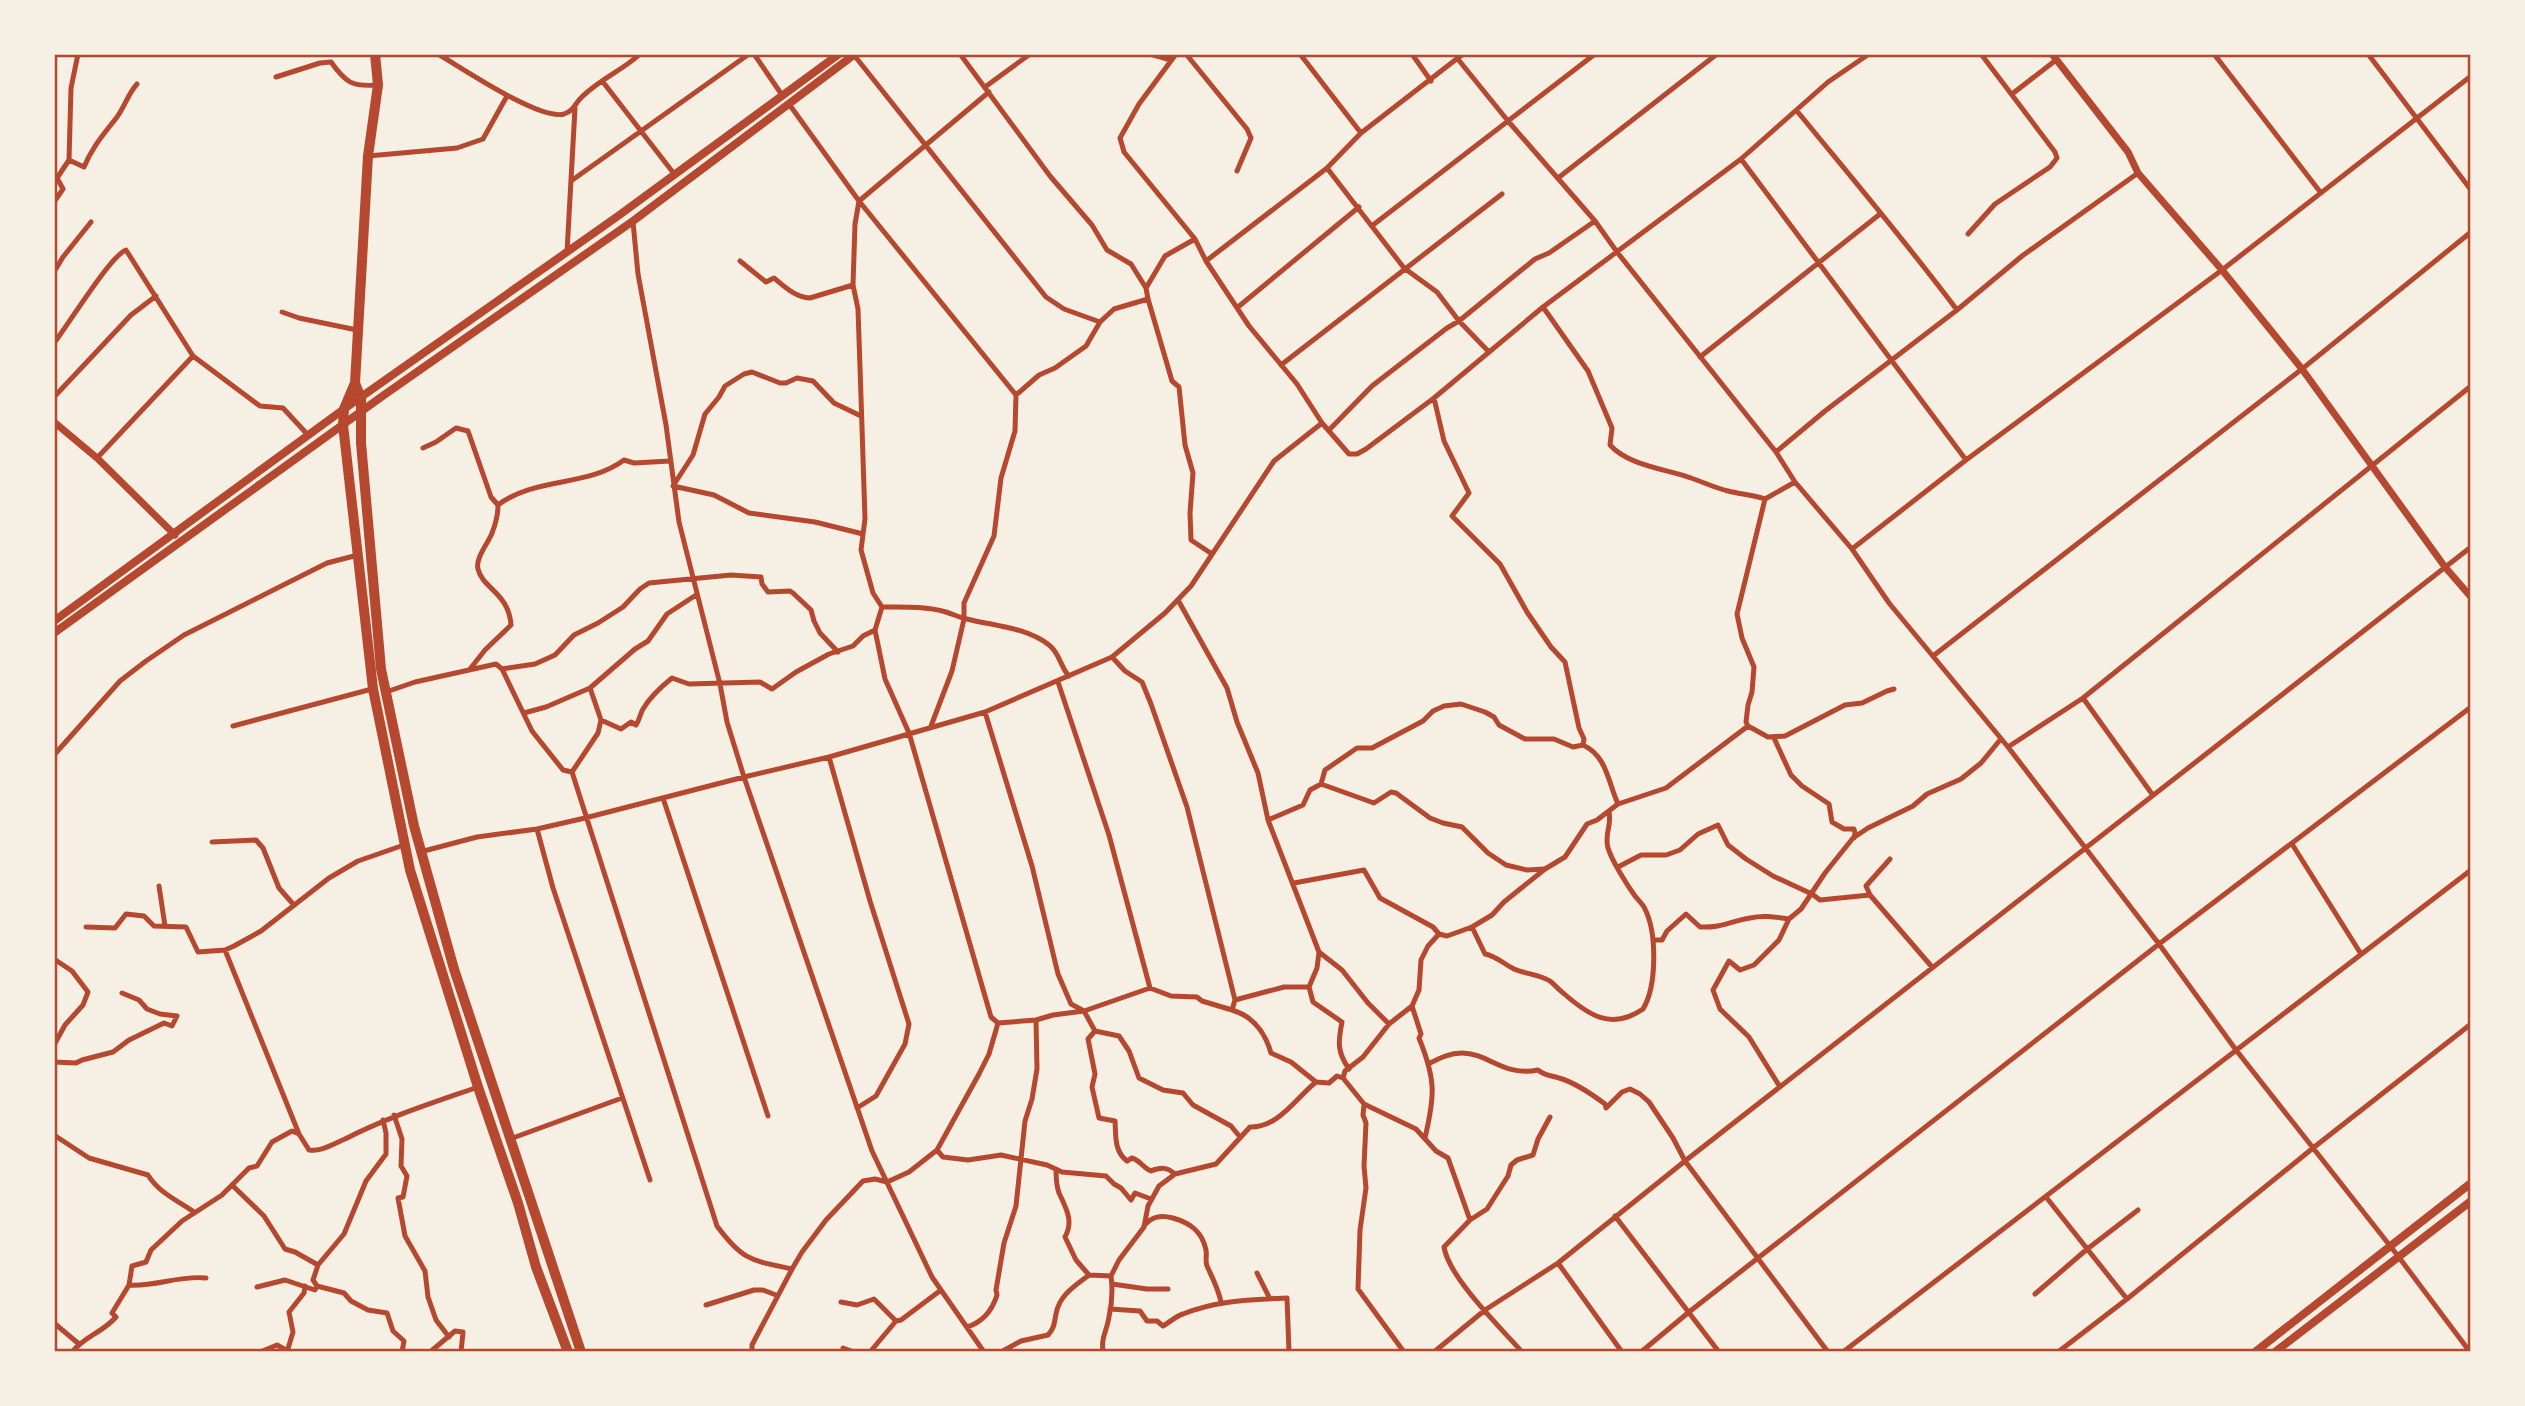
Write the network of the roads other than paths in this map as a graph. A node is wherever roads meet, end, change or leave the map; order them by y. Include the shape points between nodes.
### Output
1 (78, 54) edge
2 (375, 54) edge
3 (438, 54) edge
4 (640, 54) edge
5 (751, 54) edge
6 (839, 54) edge
7 (960, 54) edge
8 (1030, 54) edge
9 (1150, 54) edge
10 (1176, 54) edge
11 (1186, 54) edge
12 (1300, 54) edge
13 (1412, 54) edge
14 (1595, 54) edge
15 (1717, 54) edge
16 (1981, 54) edge
17 (2214, 54) edge
18 (2368, 54) edge
19 (855, 55) edge
20 (1867, 55) edge
21 (1460, 56) edge
22 (2054, 57) edge
23 (1171, 60) junction
24 (2471, 76) edge
25 (276, 77) dead end
26 (1431, 81) junction
27 (603, 82) junction
28 (137, 84) dead end
29 (378, 85) junction
30 (792, 88) junction
31 (987, 89) junction
32 (2012, 94) junction
33 (782, 95) junction
34 (507, 96) junction
35 (799, 97) junction
36 (789, 104) junction
37 (575, 108) junction
38 (1797, 111) junction
39 (2416, 118) junction
40 (1508, 121) junction
41 (641, 130) junction
42 (1361, 133) junction
43 (925, 144) junction
44 (368, 156) junction
45 (1741, 159) junction
46 (69, 160) junction
47 (1327, 168) junction
48 (1237, 171) dead end
49 (2138, 173) junction
50 (675, 175) junction
51 (1558, 178) junction
52 (571, 181) junction
53 (2471, 190) edge
54 (2321, 193) junction
55 (1502, 194) dead end
56 (859, 201) junction
57 (54, 202) edge
58 (1359, 207) junction
59 (1881, 214) junction
60 (633, 220) junction
61 (1595, 221) junction
62 (91, 222) dead end
63 (1373, 225) junction
64 (2471, 232) edge
65 (1968, 234) dead end
66 (1195, 239) junction
67 (1617, 252) junction
68 (567, 253) junction
69 (740, 261) dead end
70 (1206, 261) junction
71 (1819, 261) junction
72 (1405, 268) junction
73 (2222, 270) junction
74 (54, 272) edge
75 (853, 285) junction
76 (1146, 288) junction
77 (156, 296) junction
78 (1148, 299) junction
79 (1238, 307) junction
80 (1543, 307) junction
81 (1957, 310) junction
82 (282, 312) dead end
83 (1459, 321) junction
84 (1100, 323) junction
85 (357, 330) junction
86 (54, 343) edge
87 (1489, 352) junction
88 (193, 356) junction
89 (1700, 357) junction
90 (1892, 360) junction
91 (1281, 365) junction
92 (2302, 369) junction
93 (355, 383) junction
94 (2471, 386) edge
95 (1016, 395) junction
96 (54, 397) edge
97 (360, 398) junction
98 (1434, 398) junction
99 (344, 409) junction
100 (361, 413) junction
101 (861, 416) junction
102 (54, 422) edge
103 (1322, 423) junction
104 (343, 425) junction
105 (1329, 430) junction
106 (308, 435) junction
107 (423, 448) dead end
108 (1776, 452) junction
109 (97, 458) junction
110 (1966, 460) junction
111 (670, 461) junction
112 (268, 464) junction
113 (2374, 466) junction
114 (275, 472) junction
115 (1795, 482) junction
116 (673, 486) junction
117 (1765, 499) junction
118 (498, 505) junction
119 (863, 534) junction
120 (175, 535) junction
121 (2471, 547) edge
122 (1852, 549) junction
123 (1212, 554) junction
124 (358, 555) junction
125 (2445, 567) junction
126 (693, 580) junction
127 (696, 595) junction
128 (2471, 597) edge
129 (1178, 600) junction
130 (881, 607) junction
131 (964, 619) junction
132 (54, 621) edge
133 (875, 630) junction
134 (54, 633) edge
135 (838, 652) junction
136 (1933, 656) junction
137 (1112, 657) junction
138 (470, 669) junction
139 (502, 669) junction
140 (1069, 676) junction
141 (1058, 682) junction
142 (720, 684) junction
143 (590, 688) junction
144 (373, 689) junction
145 (1894, 690) dead end
146 (386, 692) junction
147 (2084, 698) junction
148 (2471, 707) edge
149 (985, 712) junction
150 (524, 713) junction
151 (601, 720) junction
152 (233, 726) dead end
153 (930, 726) junction
154 (1748, 726) junction
155 (909, 733) junction
156 (1774, 738) junction
157 (2000, 740) junction
158 (1583, 745) junction
159 (2008, 747) junction
160 (54, 755) edge
161 (829, 757) junction
162 (572, 772) junction
163 (744, 777) junction
164 (1321, 784) junction
165 (2152, 794) junction
166 (663, 798) junction
167 (1618, 804) junction
168 (1609, 812) junction
169 (585, 818) junction
170 (1268, 820) junction
171 (537, 829) junction
172 (1853, 838) junction
173 (212, 842) dead end
174 (2292, 844) junction
175 (404, 845) junction
176 (2085, 849) junction
177 (420, 852) junction
178 (1890, 859) dead end
179 (1618, 867) junction
180 (1545, 869) junction
181 (2471, 870) edge
182 (1294, 883) junction
183 (159, 886) dead end
184 (1812, 894) junction
185 (1870, 895) junction
186 (293, 904) junction
187 (1788, 919) junction
188 (165, 926) junction
189 (86, 927) dead end
190 (1472, 927) junction
191 (1439, 934) junction
192 (1653, 940) junction
193 (2159, 944) junction
194 (225, 950) junction
195 (1320, 952) junction
196 (2361, 954) junction
197 (54, 958) edge
198 (1932, 967) junction
199 (1309, 987) junction
200 (1150, 988) junction
201 (122, 993) dead end
202 (1235, 1000) junction
203 (1412, 1006) junction
204 (1232, 1010) junction
205 (1084, 1011) junction
206 (1036, 1020) junction
207 (998, 1023) junction
208 (1390, 1024) junction
209 (2471, 1024) edge
210 (1095, 1031) junction
211 (54, 1045) edge
212 (2236, 1050) junction
213 (54, 1062) edge
214 (1430, 1063) junction
215 (1349, 1069) junction
216 (1343, 1078) junction
217 (1316, 1083) junction
218 (478, 1087) junction
219 (1780, 1087) junction
220 (622, 1098) junction
221 (1364, 1104) junction
222 (857, 1108) junction
223 (394, 1115) junction
224 (768, 1116) dead end
225 (1550, 1116) dead end
226 (383, 1120) junction
227 (299, 1134) junction
228 (54, 1135) edge
229 (1240, 1137) junction
230 (1425, 1138) junction
231 (510, 1139) junction
232 (2313, 1148) junction
233 (936, 1150) junction
234 (1020, 1158) junction
235 (1685, 1161) junction
236 (1056, 1169) junction
237 (1175, 1174) junction
238 (650, 1180) dead end
239 (887, 1182) junction
240 (2471, 1183) edge
241 (232, 1185) junction
242 (2046, 1197) junction
243 (1151, 1199) junction
244 (2471, 1201) edge
245 (2138, 1210) dead end
246 (194, 1212) junction
247 (1615, 1216) junction
248 (1470, 1220) junction
249 (1144, 1227) junction
250 (2389, 1245) junction
251 (2086, 1250) junction
252 (2398, 1256) junction
253 (1757, 1259) junction
254 (1558, 1263) junction
255 (318, 1265) junction
256 (792, 1269) junction
257 (1257, 1273) dead end
258 (1089, 1275) junction
259 (1111, 1276) junction
260 (206, 1278) dead end
261 (129, 1284) junction
262 (1112, 1284) junction
263 (304, 1286) junction
264 (317, 1286) junction
265 (257, 1287) dead end
266 (1168, 1289) dead end
267 (941, 1290) junction
268 (2035, 1294) dead end
269 (776, 1295) junction
270 (1269, 1297) junction
271 (2127, 1299) junction
272 (841, 1301) dead end
273 (1221, 1301) junction
274 (706, 1306) dead end
275 (1110, 1309) junction
276 (1485, 1310) junction
277 (1689, 1312) junction
278 (896, 1321) junction
279 (54, 1323) edge
280 (967, 1327) junction
281 (449, 1337) junction
282 (79, 1344) junction
283 (843, 1348) dead end
284 (286, 1351) edge
285 (2470, 1351) edge
286 (72, 1352) edge
287 (260, 1352) edge
288 (402, 1352) edge
289 (430, 1352) edge
290 (461, 1352) edge
291 (568, 1352) edge
292 (581, 1352) edge
293 (752, 1352) edge
294 (854, 1352) edge
295 (870, 1352) edge
296 (984, 1352) edge
297 (1001, 1352) edge
298 (1103, 1352) edge
299 (1289, 1352) edge
300 (1404, 1352) edge
301 (1434, 1352) edge
302 (1522, 1352) edge
303 (1622, 1352) edge
304 (1641, 1352) edge
305 (1719, 1352) edge
306 (1828, 1352) edge
307 (1843, 1352) edge
308 (2058, 1352) edge
309 (2255, 1352) edge
310 (2275, 1352) edge

1 - 46 street via 71,88
2 - 29 highway
3 - 34 street
4 - 27 street
5 - 33 street
5 - 41 street
6 - 30 main road
7 - 31 street
8 - 31 street
9 - 23 street
10 - 23 street
11 - 48 street via 1251,138
12 - 42 street
13 - 26 street
14 - 40 street
15 - 51 street
16 - 32 street
17 - 54 street
18 - 39 street
19 - 35 main road
19 - 43 street
20 - 38 street
21 - 26 street
21 - 40 street
22 - 32 street
22 - 49 street via 2128,152
23 - 66 street via 1120,138 1124,152
24 - 39 street
25 - 29 street via 331,62 352,85
26 - 42 street
27 - 37 street
27 - 41 street
28 - 46 street via 84,167
29 - 44 highway
30 - 33 main road
30 - 35 main road
31 - 43 street
31 - 76 street via 1107,250 1131,264
32 - 65 street via 2057,158 1995,204
33 - 50 main road
34 - 37 street via 547,113 562,114
34 - 44 street via 483,139 457,148
35 - 36 main road
36 - 56 street
36 - 60 main road
37 - 52 street
38 - 45 street
38 - 59 street
39 - 53 street
39 - 54 street
40 - 51 street
40 - 63 street
41 - 50 street
41 - 52 street
42 - 47 street
43 - 56 street
43 - 84 street via 1046,297
44 - 85 highway
45 - 67 street
45 - 71 street
46 - 57 street via 57,178 63,189
47 - 58 street
47 - 70 street
49 - 73 street
49 - 81 street via 2022,256
50 - 68 main road
51 - 61 street
52 - 68 street
54 - 73 street
55 - 72 street
56 - 75 street
56 - 95 street
58 - 63 street
58 - 79 street
59 - 71 street
59 - 81 street
60 - 100 main road
60 - 111 street
61 - 67 street
61 - 83 street via 1535,259
62 - 74 street
63 - 72 street
64 - 92 street
66 - 70 street
66 - 76 street via 1166,256
67 - 80 street
67 - 89 street
68 - 97 main road
69 - 75 street via 766,282 774,278 803,298
70 - 79 street
71 - 89 street
71 - 90 street
72 - 83 street via 1437,292
72 - 91 street
73 - 92 street
73 - 110 street
75 - 101 street via 858,309
76 - 78 street
77 - 86 street via 130,254 121,252
77 - 88 street
77 - 96 street via 131,315
78 - 84 street via 1114,309
78 - 123 street via 1171,381 1179,387 1193,473 1191,540
79 - 91 street
80 - 87 street
80 - 117 street via 1588,371 1612,428 1610,445 1616,452 1728,492
81 - 90 street
82 - 85 street
83 - 87 street
83 - 105 street via 1372,386
84 - 95 street via 1086,346
85 - 93 highway
87 - 98 street
88 - 106 street via 260,405 284,408
88 - 109 street
89 - 108 street
90 - 108 street
90 - 110 street
91 - 103 street
92 - 113 street
92 - 136 street
93 - 97 highway
93 - 99 highway
94 - 113 street
95 - 131 street via 1015,431 1001,478 994,536 964,603
97 - 99 main road
97 - 100 highway
98 - 105 street via 1357,454 1349,454
98 - 158 street via 1444,442 1469,493 1452,516 1500,564 1527,612 1565,662
99 - 104 highway
99 - 106 main road
100 - 104 main road
100 - 146 highway
101 - 116 street via 834,403 813,381 797,378 780,383 752,372 744,374 725,386 705,414 692,455
101 - 119 street
102 - 109 street
103 - 105 street
103 - 123 street via 1274,461
104 - 114 main road
104 - 124 highway
106 - 112 main road
107 - 118 street via 456,428 468,431 488,490
108 - 115 street
109 - 120 street
110 - 122 street
111 - 116 street
111 - 118 street via 624,460
112 - 114 main road
112 - 120 main road
113 - 125 street
113 - 147 street
114 - 134 main road
115 - 117 street
115 - 122 street
116 - 119 street via 713,495 749,513
116 - 126 street
117 - 154 street via 1737,614 1754,667
118 - 138 street via 495,525 477,565 484,580 503,599 510,625
119 - 130 street via 861,550
120 - 132 main road
121 - 125 street
122 - 136 street
123 - 129 street
124 - 144 highway
124 - 160 street via 327,563 155,654 120,681
125 - 128 street
125 - 165 street
126 - 127 street
126 - 135 street via 755,575 761,577 768,592 790,591 811,610 820,633
126 - 139 street via 649,583 624,607 574,635 555,655
127 - 142 street
127 - 143 street via 667,614 648,642
129 - 137 street
129 - 170 street via 1227,688 1258,774
130 - 131 street via 945,612
130 - 133 street
131 - 140 street via 1016,630 1049,645
131 - 153 street via 952,671
133 - 135 street
133 - 155 street via 885,679
135 - 142 street via 772,689 760,682
136 - 157 street
137 - 140 street
137 - 202 street via 1142,682 1164,740 1187,807
138 - 139 street via 496,664
138 - 146 street
139 - 150 street
140 - 141 street
141 - 149 street
141 - 200 street via 1109,835
142 - 151 street via 689,684 672,678 641,712 636,725 631,722 621,729
142 - 163 street
143 - 150 street
143 - 151 street
144 - 152 street
144 - 175 highway
145 - 156 street via 1846,705
146 - 177 highway
147 - 159 street
147 - 165 street
148 - 174 street
149 - 153 street
149 - 205 street via 1032,866 1058,974 1071,1004
150 - 162 street via 542,745 563,770
151 - 162 street via 598,733
153 - 155 street
154 - 156 street
154 - 167 street via 1666,788
155 - 161 street
155 - 207 street via 991,1017
156 - 172 street via 1791,775 1829,804 1832,822 1853,829
157 - 159 street
157 - 172 street via 1961,779
158 - 164 street via 1525,739 1485,712 1461,704 1444,706 1372,748 1357,748 1325,770
158 - 167 street via 1603,764
159 - 176 street
161 - 163 street
161 - 222 street via 909,1024 905,1044 876,1096
162 - 169 street
163 - 166 street
163 - 222 street
164 - 170 street via 1310,790 1303,806
164 - 180 street via 1374,803 1396,793 1430,818 1462,827 1506,865
165 - 176 street
166 - 169 street
166 - 224 street
167 - 168 street
168 - 179 street via 1606,834
168 - 180 street via 1587,824 1565,857
169 - 171 street
169 - 256 street via 716,1226 738,1252
170 - 182 street
171 - 177 street via 477,837
171 - 220 street
172 - 184 street
173 - 186 street via 256,840 279,888
174 - 193 street
174 - 196 street
175 - 186 street via 358,861
175 - 218 highway
176 - 193 street
176 - 198 street
177 - 231 highway
178 - 185 street via 1866,886
179 - 184 street via 1641,855 1680,850 1718,825 1728,845 1745,859
179 - 192 street via 1646,911
180 - 190 street
181 - 196 street
182 - 191 street via 1364,870 1380,898
182 - 195 street
183 - 188 street
184 - 185 street via 1820,900
184 - 187 street
185 - 198 street
186 - 194 street via 261,931
187 - 192 street via 1749,918 1727,926 1700,927 1686,914 1664,939
187 - 219 street via 1779,940 1754,965 1740,970 1729,961 1713,990 1720,1009 1749,1037
188 - 189 street via 126,914 115,928
188 - 194 street via 186,927 198,952
190 - 191 street via 1447,936
190 - 192 street via 1485,954 1551,982 1579,1005 1610,1021 1638,1013 1648,1002 1653,984
191 - 203 street via 1421,960 1419,990
193 - 212 street
193 - 253 street
194 - 227 street
195 - 199 street
195 - 208 street
196 - 212 street
197 - 211 street via 72,971 88,992
198 - 219 street
199 - 202 street via 1284,987
199 - 215 street via 1313,1002 1342,1022 1338,1045
200 - 204 street
200 - 205 street
201 - 213 street via 139,1000 146,1009 177,1016 172,1026 163,1023 113,1052 76,1063
202 - 204 street
203 - 208 street
203 - 214 street
204 - 217 street via 1248,1015 1268,1041 1271,1053 1291,1062
205 - 206 street
205 - 210 street
206 - 207 street
206 - 234 street via 1037,1069
207 - 233 street via 984,1064
208 - 215 street
209 - 232 street
210 - 229 street via 1119,1036 1139,1078 1163,1090 1183,1093
210 - 237 street via 1088,1039 1099,1118 1115,1121 1115,1140 1127,1161 1132,1158 1151,1171 1168,1168
212 - 232 street
212 - 242 street
214 - 230 street via 1434,1099
214 - 235 street via 1460,1053 1510,1069 1538,1070 1593,1095 1606,1108 1630,1089 1649,1102
215 - 216 street
216 - 217 street
216 - 221 street
217 - 229 street via 1277,1118 1250,1127
218 - 223 street
218 - 291 highway
219 - 235 street
220 - 231 street
220 - 238 street
221 - 230 street
221 - 300 street via 1366,1188 1358,1289
222 - 239 street
223 - 226 street
223 - 281 street via 402,1139 401,1167 407,1176 403,1197 398,1198 400,1219 425,1271 436,1320
225 - 248 street via 1533,1155 1511,1165 1487,1209
226 - 227 street via 314,1151
226 - 255 street via 386,1154 366,1181 344,1234
227 - 241 street via 292,1131 277,1138 257,1166
228 - 246 street via 89,1158 148,1175 168,1196
229 - 237 street via 1216,1164
230 - 248 street via 1451,1164
231 - 292 highway
232 - 250 street
232 - 271 street
233 - 234 street via 943,1157 968,1160 1002,1155
233 - 239 street via 909,1172
234 - 236 street
234 - 280 street via 1016,1206 1004,1243 997,1295 978,1324
235 - 247 street
235 - 253 street
236 - 243 street via 1106,1176 1130,1200 1135,1193
236 - 258 street via 1058,1191 1068,1209 1065,1237 1076,1261
237 - 243 street
239 - 256 street via 863,1181 826,1220
239 - 267 street
240 - 250 main road
241 - 246 street
241 - 255 street via 264,1216 285,1249
242 - 251 street
242 - 307 street
243 - 249 street
244 - 252 main road
245 - 251 street
246 - 261 street via 151,1250 146,1262 132,1266
247 - 254 street
247 - 277 street
248 - 276 street via 1444,1247 1454,1271
249 - 259 street
249 - 273 street via 1165,1216 1196,1229
250 - 252 street
250 - 309 main road
251 - 268 street
251 - 271 street
252 - 285 street
252 - 310 main road
253 - 277 street
253 - 306 street
254 - 276 street
254 - 303 street
255 - 264 street via 313,1280
256 - 269 street
257 - 270 street
258 - 259 street
258 - 297 street via 1063,1298 1048,1335 1021,1341
259 - 262 street
260 - 261 street via 192,1276 143,1287
261 - 282 street via 112,1313 116,1317
262 - 266 street
262 - 275 street
263 - 264 street via 315,1290
263 - 265 street via 285,1280
263 - 284 street via 289,1312 293,1332
264 - 288 street via 344,1293 368,1310 387,1313 393,1331 404,1341
267 - 278 street
267 - 280 street
269 - 274 street via 754,1290
269 - 293 street
270 - 273 street
270 - 299 street via 1289,1300
271 - 308 street
272 - 278 street via 857,1305 874,1299
273 - 275 street via 1163,1326 1147,1321 1140,1311
275 - 298 street via 1101,1337
276 - 301 street
276 - 302 street
277 - 304 street
277 - 305 street
278 - 295 street
279 - 282 street
280 - 296 street
281 - 289 street
281 - 290 street via 455,1331 463,1332
282 - 286 street
283 - 294 street
284 - 287 street via 277,1345

